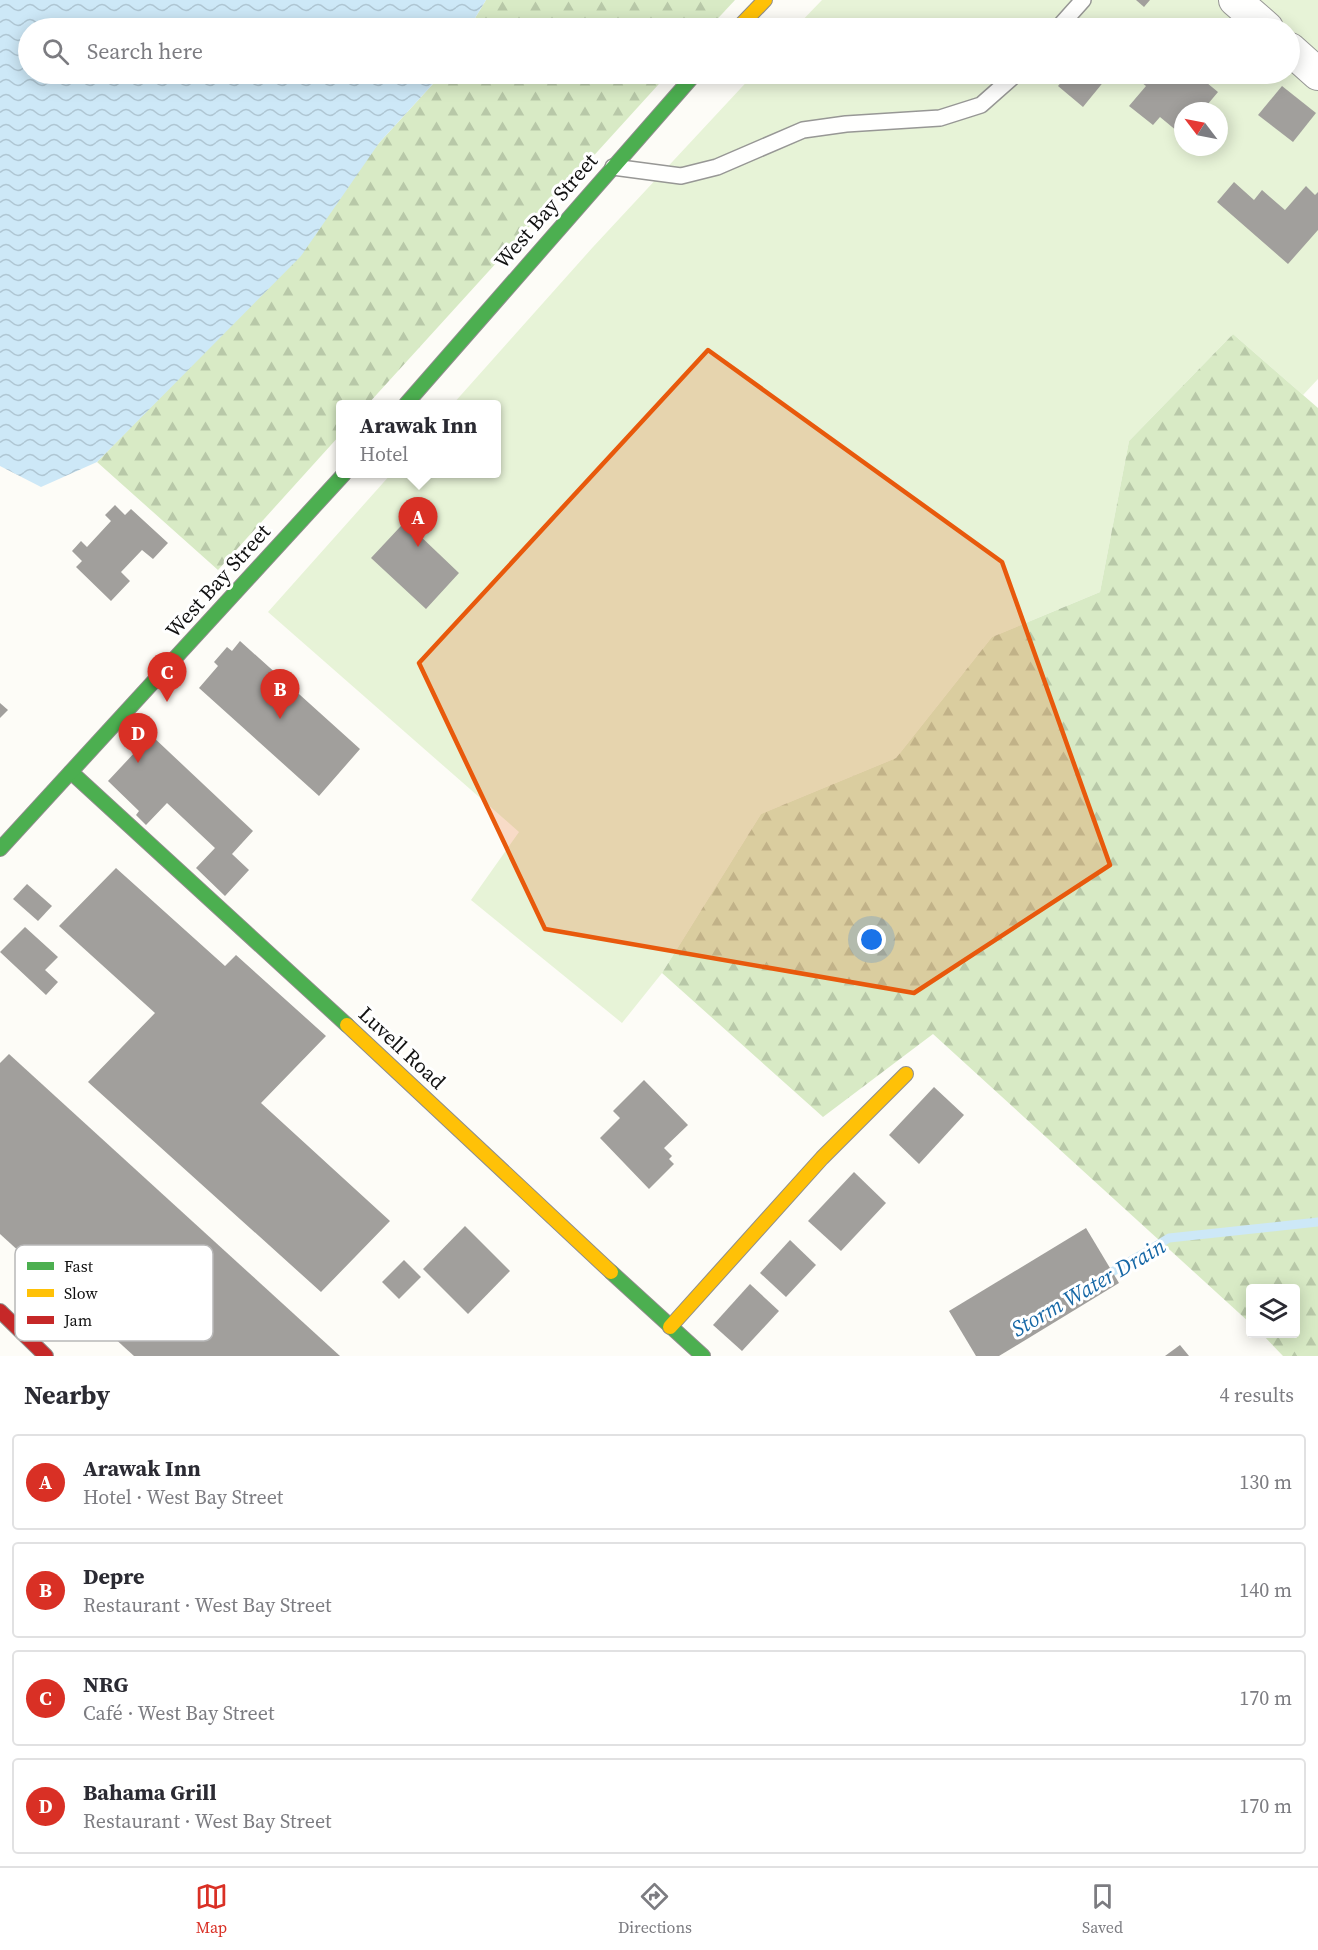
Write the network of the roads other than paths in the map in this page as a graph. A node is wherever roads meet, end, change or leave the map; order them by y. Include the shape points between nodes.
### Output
1 (765, 0) edge
2 (1083, 0) edge
3 (1235, 0) edge
4 (748, 18) edge
5 (1067, 18) edge
6 (1256, 18) edge
7 (1300, 58) edge
8 (1318, 74) edge
9 (686, 84) edge
10 (1005, 84) edge
11 (613, 167) junction
12 (410, 400) edge
13 (340, 478) edge
14 (71, 772) junction
15 (0, 849) edge
16 (906, 1074) dead end
17 (0, 1311) edge
18 (15, 1326) edge
19 (670, 1327) junction
20 (31, 1341) edge
21 (46, 1356) edge
22 (703, 1356) edge

1 - 4 main road
2 - 5 lane
3 - 6 street
7 - 8 street
9 - 11 main road, West Bay Street
10 - 11 lane via 981,105 940,118 803,130 717,167 681,176
11 - 12 main road, West Bay Street
13 - 14 main road, West Bay Street
14 - 15 main road, West Bay Street
14 - 19 main road, Luvell Road
16 - 19 main road via 822,1158
17 - 18 main road
19 - 22 main road, Luvell Road
20 - 21 main road

